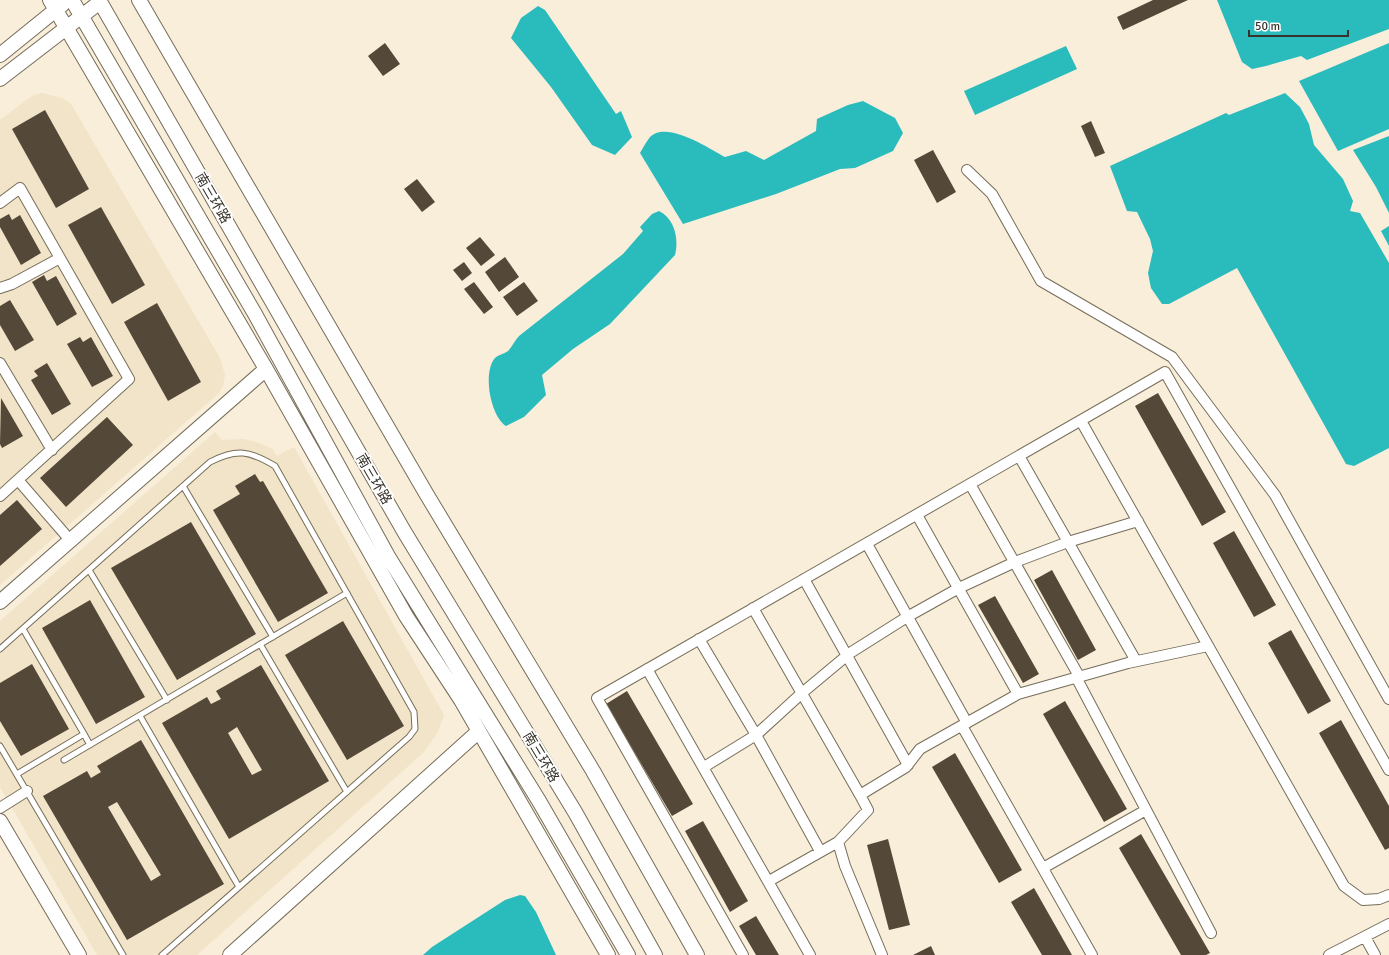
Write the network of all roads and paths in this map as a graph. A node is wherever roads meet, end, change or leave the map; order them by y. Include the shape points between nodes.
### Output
1 (68, 0) edge
2 (72, 0) edge
3 (139, 0) edge
4 (100, 1) edge
5 (53, 5) edge
6 (82, 16) junction
7 (67, 28) junction
8 (0, 55) edge
9 (0, 79) edge
10 (967, 170) dead end
11 (0, 203) edge
12 (60, 258) junction
13 (0, 288) edge
14 (0, 363) edge
15 (266, 369) junction
16 (1081, 421) junction
17 (52, 450) junction
18 (1019, 456) junction
19 (18, 480) junction
20 (970, 484) junction
21 (183, 486) junction
22 (0, 496) edge
23 (917, 515) junction
24 (1138, 521) junction
25 (70, 540) junction
26 (1068, 542) junction
27 (867, 544) junction
28 (1015, 562) junction
29 (89, 570) junction
30 (804, 579) junction
31 (959, 588) junction
32 (347, 593) junction
33 (0, 602) edge
34 (753, 608) junction
35 (907, 617) junction
36 (23, 629) junction
37 (273, 637) junction
38 (699, 639) junction
39 (260, 644) junction
40 (1208, 646) junction
41 (0, 649) edge
42 (847, 656) junction
43 (1136, 661) junction
44 (647, 668) junction
45 (1077, 676) junction
46 (802, 693) junction
47 (1018, 694) junction
48 (1389, 699) edge
49 (167, 700) junction
50 (140, 716) junction
51 (964, 724) junction
52 (480, 731) junction
53 (84, 734) junction
54 (756, 736) junction
55 (90, 745) junction
56 (0, 746) edge
57 (64, 760) dead end
58 (908, 765) junction
59 (704, 767) junction
60 (1389, 770) edge
61 (17, 774) junction
62 (27, 791) junction
63 (347, 792) junction
64 (860, 795) junction
65 (0, 808) edge
66 (1146, 810) junction
67 (0, 821) edge
68 (838, 842) junction
69 (820, 851) junction
70 (1043, 868) junction
71 (769, 881) junction
72 (240, 887) junction
73 (1389, 895) edge
74 (1389, 924) edge
75 (1211, 934) dead end
76 (1364, 937) junction
77 (79, 955) edge
78 (123, 955) edge
79 (162, 955) edge
80 (230, 955) edge
81 (608, 955) edge
82 (628, 955) edge
83 (655, 955) edge
84 (697, 955) edge
85 (743, 955) edge
86 (810, 955) edge
87 (882, 955) edge
88 (1092, 955) edge
89 (1329, 955) edge
90 (1375, 955) edge

1 - 5 street
2 - 6 street, 南三环路
3 - 84 street via 427,495 593,771
4 - 6 street
4 - 83 street, 南三环路 via 405,534 575,812
5 - 7 street
5 - 8 street
6 - 7 street
6 - 82 street, 南三环路 via 255,314 389,558 539,801
7 - 9 street
7 - 15 street
10 - 48 street via 992,194 1041,280 1172,357 1275,495
11 - 12 street via 20,188
12 - 13 street
12 - 17 street via 129,379
14 - 17 street
15 - 25 street
15 - 52 street via 406,616
16 - 18 street
16 - 24 street
16 - 60 street via 1165,372
17 - 19 street
18 - 20 street
18 - 26 street
19 - 22 street
19 - 25 street
20 - 23 street
20 - 28 street
21 - 29 lane
21 - 32 lane via 210,462 228,454 253,454 275,466
21 - 37 lane
23 - 27 street
23 - 31 street
24 - 26 street
24 - 40 street
25 - 33 street
26 - 28 street
26 - 43 street
27 - 30 street
27 - 35 street
28 - 31 street
28 - 45 street
29 - 36 lane
29 - 49 lane
30 - 34 street
30 - 42 street
31 - 35 street
31 - 47 street
32 - 37 lane
32 - 63 lane via 414,712 416,721 415,729 408,737
34 - 38 street
34 - 46 street
35 - 42 street
35 - 51 street
36 - 41 lane
36 - 53 lane
37 - 39 lane
38 - 44 street
38 - 54 street
39 - 49 lane
39 - 63 lane
40 - 43 street
40 - 73 street via 1344,886 1363,900 1379,899
42 - 46 street
42 - 58 street
43 - 45 street
44 - 59 street
44 - 85 street via 597,698
45 - 47 street
45 - 66 street
46 - 54 street
46 - 64 street
47 - 51 street
49 - 50 lane
50 - 55 lane
50 - 72 lane
51 - 58 street via 920,749
51 - 70 street
52 - 80 street
52 - 81 street
53 - 55 lane
53 - 61 lane
54 - 59 street
54 - 69 street
55 - 57 lane
56 - 61 lane
58 - 64 street
59 - 71 street
61 - 62 lane
62 - 65 street
62 - 78 lane
63 - 72 lane
64 - 68 street via 868,810
66 - 70 street
66 - 75 street
67 - 77 street
68 - 69 street
68 - 87 street via 845,866
69 - 71 street
70 - 88 street
71 - 86 street
72 - 79 lane
74 - 76 street
76 - 89 street
76 - 90 street

